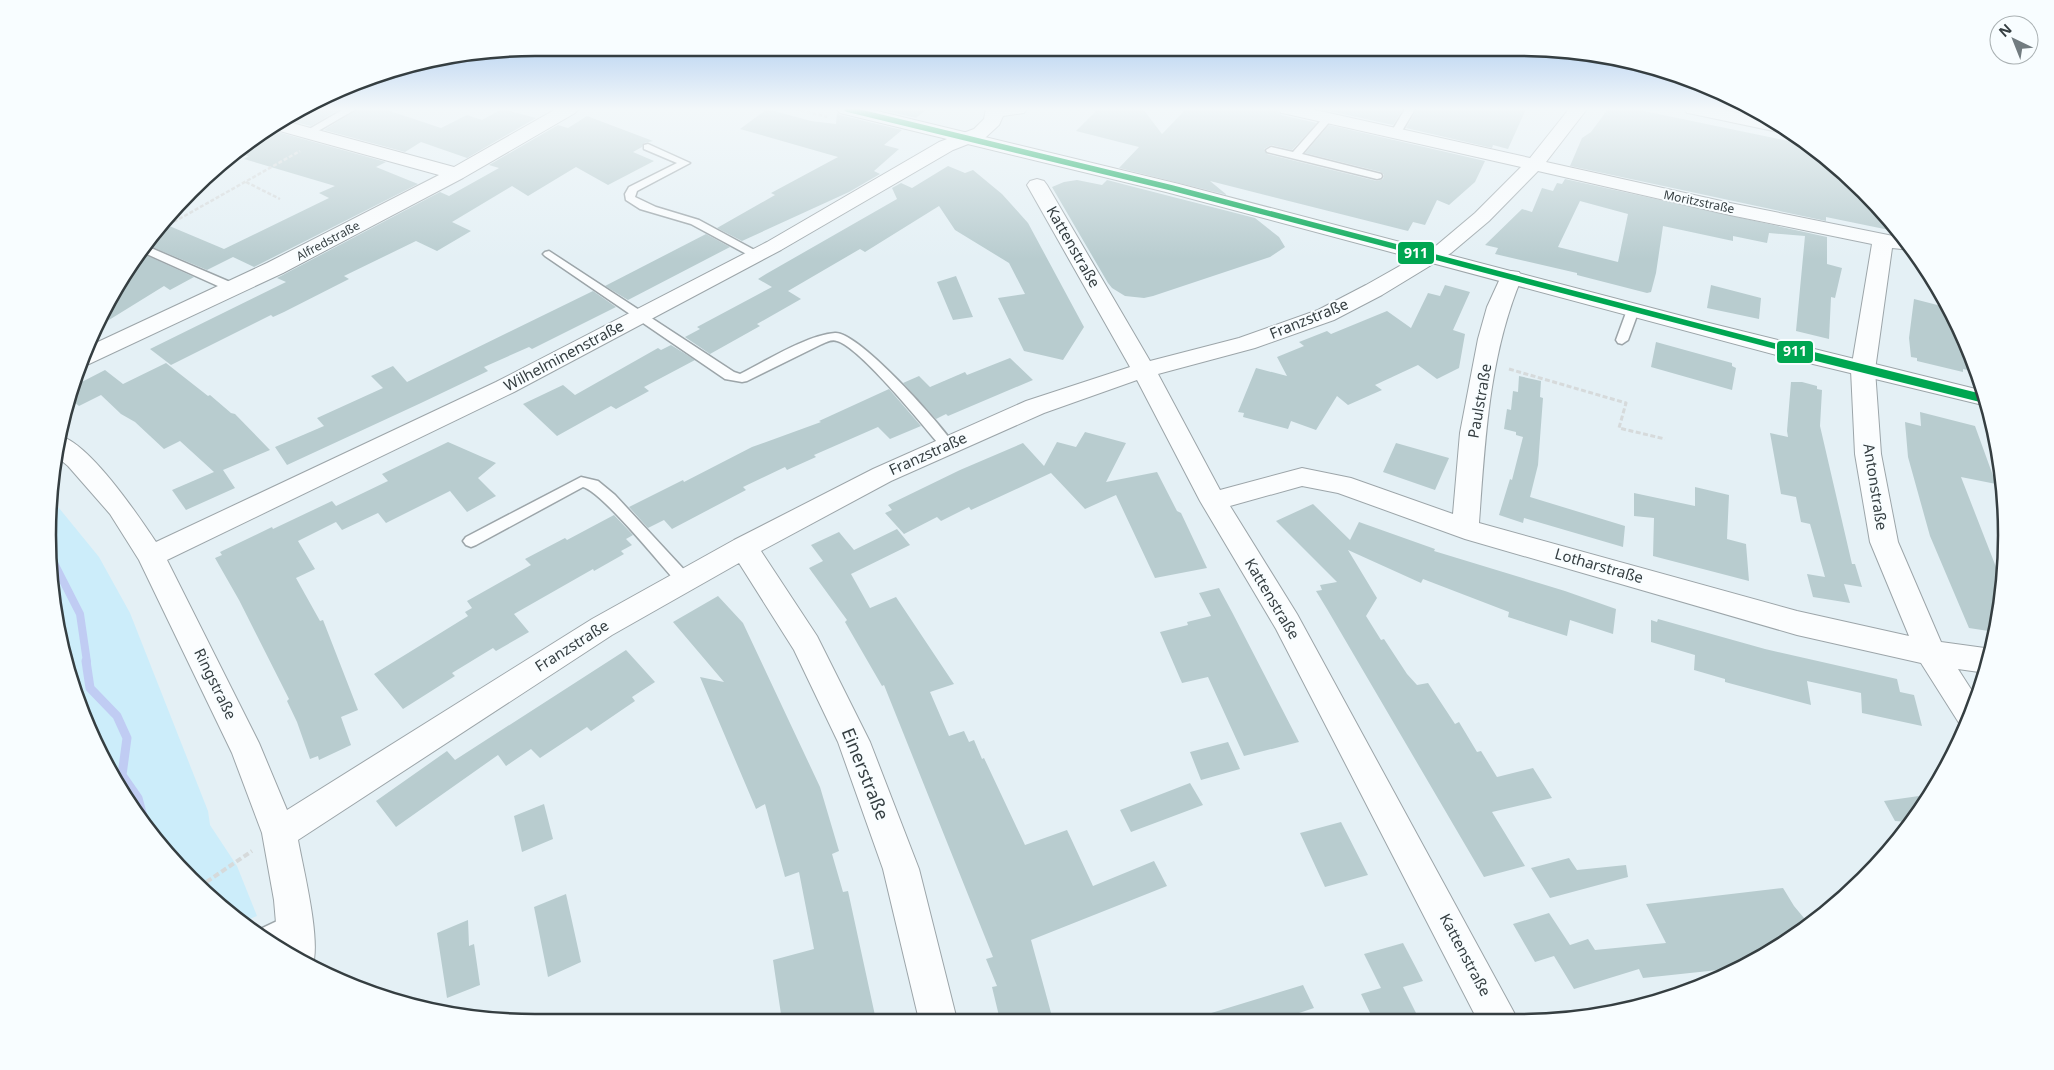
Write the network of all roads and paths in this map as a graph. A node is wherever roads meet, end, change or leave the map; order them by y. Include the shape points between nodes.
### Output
1 (280, 159) edge
2 (404, 159) edge
3 (482, 159) edge
4 (676, 159) edge
5 (924, 159) edge
6 (1057, 159) edge
7 (1307, 159) edge
8 (1507, 159) edge
9 (1539, 159) edge
10 (1534, 165) junction
11 (456, 174) junction
12 (1377, 176) dead end
13 (245, 182) junction
14 (1037, 185) dead end
15 (280, 199) dead end
16 (173, 221) edge
17 (1883, 240) junction
18 (1898, 243) edge
19 (150, 251) edge
20 (549, 254) dead end
21 (756, 256) junction
22 (1432, 257) junction
23 (1511, 277) junction
24 (233, 288) junction
25 (1633, 310) junction
26 (642, 316) junction
27 (1622, 340) dead end
28 (92, 354) edge
29 (1486, 363) junction
30 (1144, 370) junction
31 (1863, 370) junction
32 (1977, 397) edge
33 (1665, 439) dead end
34 (948, 446) junction
35 (64, 449) edge
36 (1213, 501) junction
37 (1465, 529) junction
38 (471, 541) dead end
39 (744, 547) junction
40 (151, 556) junction
41 (684, 580) junction
42 (1931, 653) junction
43 (1981, 660) edge
44 (1965, 707) edge
45 (279, 832) junction
46 (205, 883) edge
47 (294, 923) junction
48 (270, 934) edge
49 (296, 950) edge
50 (937, 1014) edge
51 (1496, 1014) edge

1 - 13 path
2 - 11 street
3 - 11 street, Alfredstraße
4 - 21 lane via 685,163 633,189 630,198 703,225
5 - 21 street, Wilhelminenstraße
6 - 22 street
7 - 12 lane
8 - 10 street, Moritzstraße
9 - 10 street, Franzstraße
10 - 17 street, Moritzstraße
10 - 22 street, Franzstraße via 1482,217
11 - 24 street, Alfredstraße
13 - 15 path
13 - 16 path
14 - 30 street, Kattenstraße
17 - 18 street, Moritzstraße
17 - 31 street, Antonstraße
19 - 24 lane
20 - 26 lane
21 - 26 street, Wilhelminenstraße
22 - 23 street
22 - 30 street, Franzstraße via 1326,315 1248,343
23 - 25 street
23 - 29 street, Paulstraße via 1498,307
24 - 28 street, Alfredstraße
25 - 27 lane
25 - 31 street
26 - 34 lane via 730,376 742,378 822,339 837,336 853,344
26 - 40 street, Wilhelminenstraße via 506,387
29 - 33 path via 1626,403 1619,428
29 - 37 street, Paulstraße via 1474,433
30 - 34 street, Franzstraße via 1034,407
30 - 36 street, Kattenstraße
31 - 32 street
31 - 42 street, Antonstraße via 1868,454 1884,542
34 - 39 street, Franzstraße via 882,475
35 - 40 street, Ringstraße via 119,508
36 - 37 street, Lotharstraße via 1302,477 1342,485
36 - 51 street, Kattenstraße via 1287,622
37 - 42 street, Lotharstraße via 1797,623
38 - 41 lane via 581,482 593,485 610,499
39 - 41 street, Franzstraße
39 - 50 street, Einerstraße via 806,644 854,742 901,869
40 - 45 street, Ringstraße via 248,754
41 - 45 street, Franzstraße via 602,627
42 - 43 street, Lotharstraße
42 - 44 street, Antonstraße
45 - 46 path
45 - 47 street, Ringstraße
47 - 48 lane
47 - 49 street, Ringstraße

